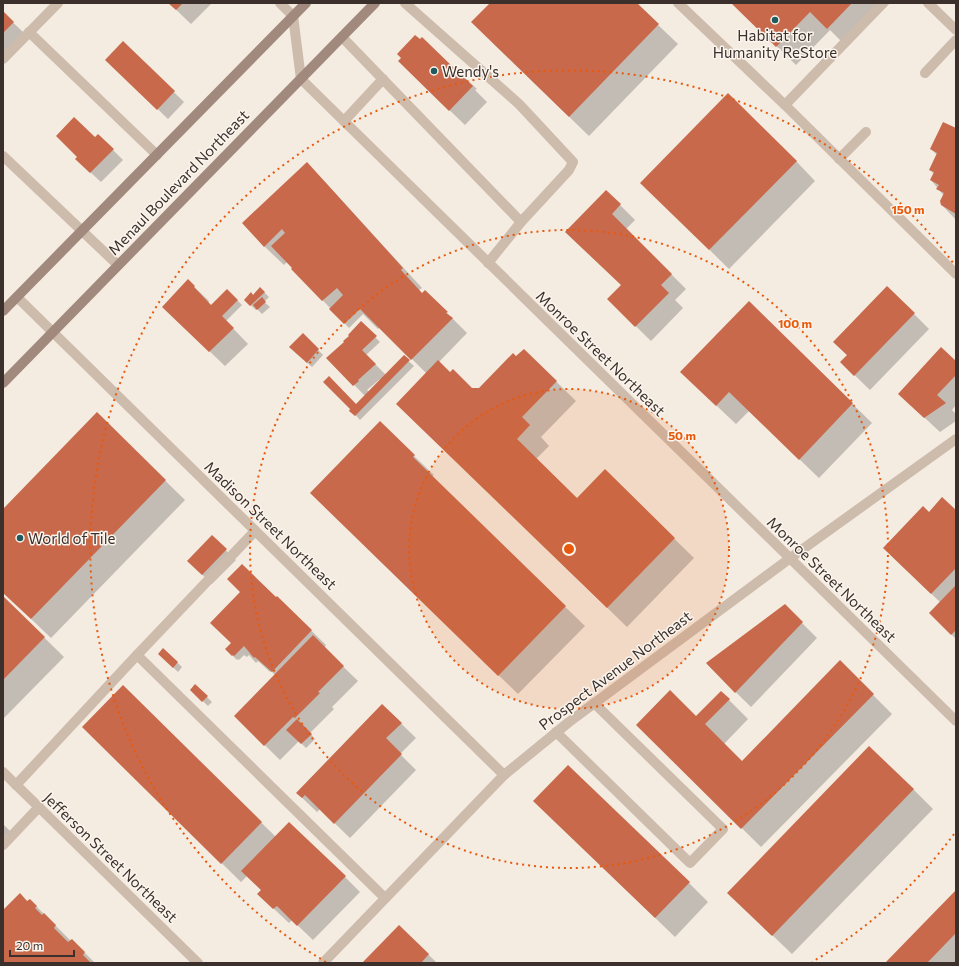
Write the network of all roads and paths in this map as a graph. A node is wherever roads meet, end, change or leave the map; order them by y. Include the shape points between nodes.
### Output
1 (58, 3) edge
2 (280, 3) edge
3 (306, 3) edge
4 (376, 3) edge
5 (405, 3) edge
6 (678, 3) edge
7 (883, 3) edge
8 (928, 3) edge
9 (293, 16) junction
10 (956, 30) edge
11 (29, 32) junction
12 (342, 36) junction
13 (956, 40) edge
14 (3, 59) edge
15 (924, 73) dead end
16 (300, 79) junction
17 (383, 79) junction
18 (785, 105) junction
19 (344, 121) junction
20 (866, 132) dead end
21 (157, 155) junction
22 (3, 156) edge
23 (840, 159) junction
24 (521, 222) junction
25 (82, 231) junction
26 (488, 263) junction
27 (118, 265) junction
28 (956, 274) edge
29 (17, 297) junction
30 (3, 311) edge
31 (52, 332) junction
32 (3, 383) edge
33 (956, 439) edge
34 (255, 531) junction
35 (789, 558) junction
36 (137, 655) junction
37 (594, 703) junction
38 (956, 722) edge
39 (556, 732) junction
40 (3, 772) edge
41 (504, 775) junction
42 (16, 785) junction
43 (39, 807) junction
44 (3, 844) edge
45 (385, 898) junction
46 (198, 963) edge
47 (323, 963) edge

1 - 11 street
2 - 9 street
3 - 9 main road
4 - 12 main road, Menaul Boulevard Northeast
5 - 24 street via 519,104 573,162
6 - 18 street
7 - 18 street
8 - 10 street
9 - 16 street
9 - 21 main road
11 - 14 street
11 - 21 street
12 - 16 main road, Menaul Boulevard Northeast
12 - 17 street
13 - 15 street
16 - 19 street, Monroe Street Northeast
16 - 27 main road, Menaul Boulevard Northeast
17 - 19 street
17 - 24 street
18 - 23 street
19 - 26 street, Monroe Street Northeast
20 - 23 street
21 - 25 main road
22 - 25 street
23 - 28 street
24 - 26 street
25 - 27 street
25 - 29 main road
26 - 35 street, Monroe Street Northeast
27 - 31 main road, Menaul Boulevard Northeast
29 - 30 main road
29 - 31 street, Madison Street Northeast
31 - 32 main road, Menaul Boulevard Northeast
31 - 34 street, Madison Street Northeast
33 - 35 street, Prospect Avenue Northeast
34 - 36 street
34 - 41 street, Madison Street Northeast
35 - 37 street, Prospect Avenue Northeast
35 - 38 street, Monroe Street Northeast
36 - 42 street
36 - 45 street
37 - 39 street, Prospect Avenue Northeast
37 - 39 street via 723,829 690,863
39 - 41 street, Prospect Avenue Northeast
40 - 42 street, Jefferson Street Northeast
41 - 45 street, Prospect Avenue Northeast
42 - 43 street, Jefferson Street Northeast
43 - 44 street
43 - 46 street, Jefferson Street Northeast
45 - 47 street, Prospect Avenue Northeast

